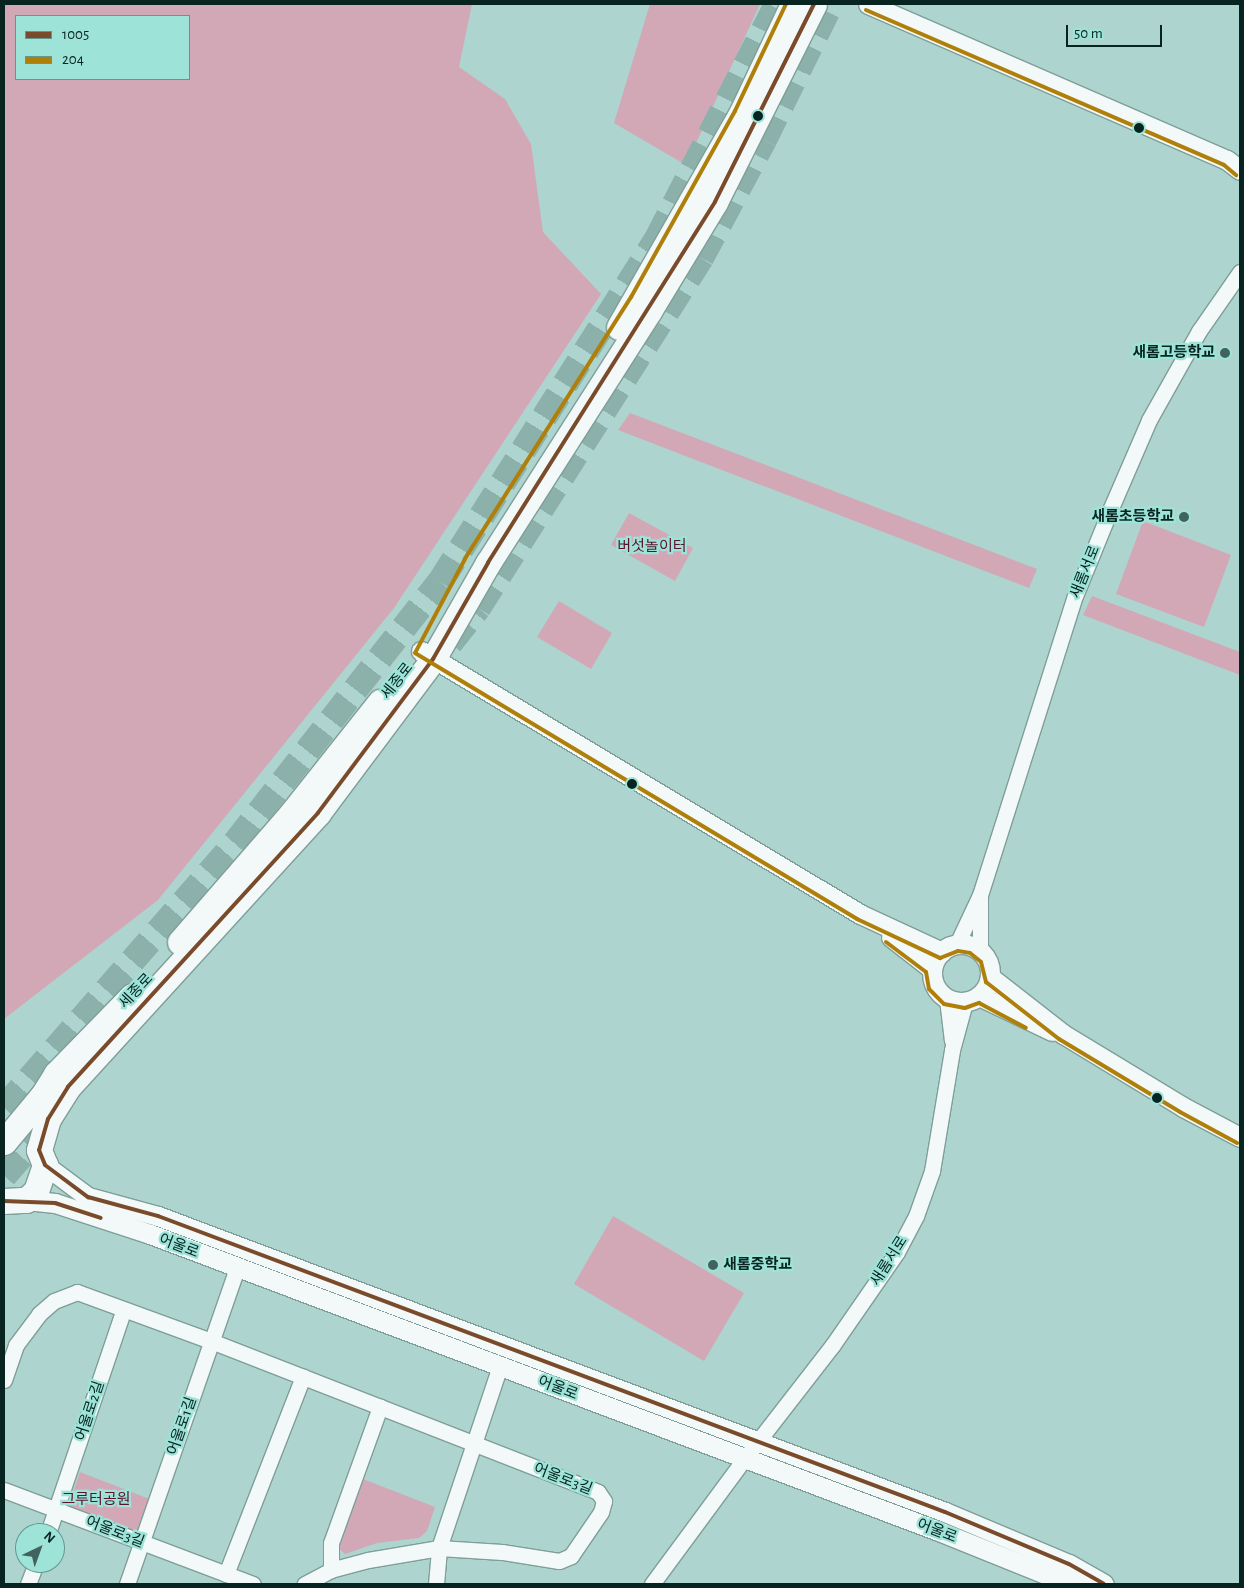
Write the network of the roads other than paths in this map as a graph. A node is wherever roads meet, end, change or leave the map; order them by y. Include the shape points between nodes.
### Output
1 (793, 4) edge
2 (814, 4) edge
3 (868, 4) edge
4 (1236, 164) edge
5 (1240, 272) edge
6 (427, 655) junction
7 (980, 895) junction
8 (860, 914) junction
9 (949, 948) junction
10 (980, 951) junction
11 (932, 969) junction
12 (990, 978) junction
13 (964, 999) junction
14 (1063, 1034) junction
15 (1240, 1137) edge
16 (4, 1142) edge
17 (42, 1157) junction
18 (15, 1201) edge
19 (237, 1268) junction
20 (123, 1311) junction
21 (211, 1341) junction
22 (500, 1366) junction
23 (303, 1377) junction
24 (4, 1380) edge
25 (380, 1407) junction
26 (757, 1442) junction
27 (472, 1443) junction
28 (744, 1458) junction
29 (4, 1490) edge
30 (57, 1510) junction
31 (52, 1523) edge
32 (143, 1543) junction
33 (439, 1548) junction
34 (331, 1570) junction
35 (226, 1574) junction
36 (127, 1584) edge
37 (253, 1584) edge
38 (305, 1584) edge
39 (436, 1584) edge
40 (652, 1584) edge
41 (1088, 1584) edge
42 (1104, 1584) edge

1 - 6 main road, 세종로 via 741,114 636,300 470,562
2 - 6 main road, 세종로 via 715,202 650,311
3 - 4 street
5 - 7 street, 새롬서로 via 1199,331 1149,420 1111,508 1075,596
6 - 8 street
6 - 16 main road, 세종로 via 142,985 56,1074
6 - 17 main road, 세종로 via 318,813 68,1087 48,1118
7 - 9 street
7 - 10 street
8 - 9 street
8 - 11 street
9 - 10 street
9 - 11 street
10 - 12 street via 987,959
11 - 13 street via 935,986
12 - 13 street
12 - 14 street
13 - 14 street
13 - 26 street, 새롬서로 via 932,1171 916,1216 897,1252 838,1338
14 - 15 street via 1183,1107
16 - 17 main road, 세종로 via 24,1142
17 - 18 main road, 세종로 via 36,1191
17 - 26 street, 어울로 via 88,1197 158,1216
18 - 19 street, 어울로 via 63,1206 150,1234
19 - 21 street, 어울로1길
19 - 22 street, 어울로
20 - 21 street
20 - 24 street via 77,1292 54,1301 39,1314 16,1345
20 - 30 street, 어울로2길
21 - 23 street, 어울로3길
21 - 32 street, 어울로1길
22 - 27 street
22 - 28 street, 어울로
23 - 25 street, 어울로3길
23 - 35 street
25 - 27 street, 어울로3길
25 - 34 street via 331,1543
26 - 28 street, 새롬서로
26 - 42 street, 어울로 via 945,1512 1069,1564
27 - 33 street
27 - 33 street, 어울로3길 via 598,1492 603,1496 603,1507 571,1556 559,1561 502,1552
28 - 40 street, 새롬서로
28 - 41 street, 어울로 via 1063,1581
29 - 30 street, 어울로3길
30 - 31 street, 어울로2길
30 - 32 street, 어울로3길
32 - 35 street, 어울로3길
32 - 36 street, 어울로1길
33 - 34 street, 어울로3길 via 395,1554
33 - 39 street
34 - 38 street, 어울로3길
35 - 37 street, 어울로3길

